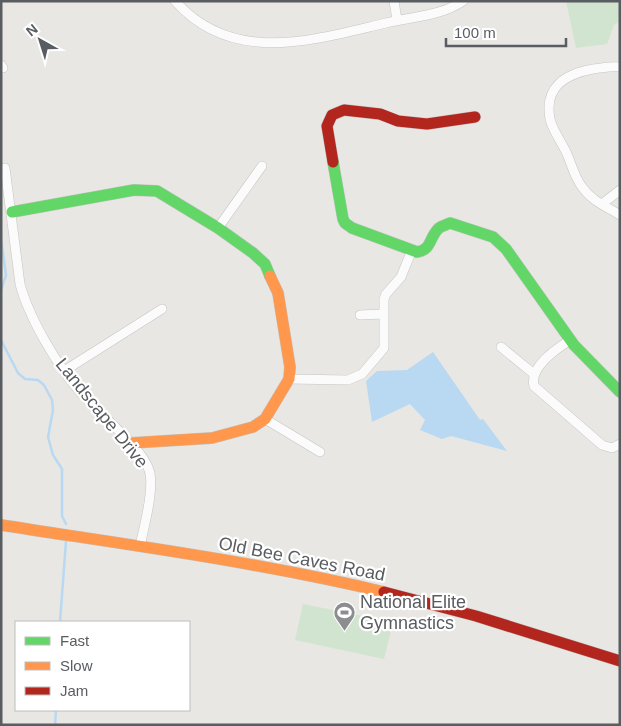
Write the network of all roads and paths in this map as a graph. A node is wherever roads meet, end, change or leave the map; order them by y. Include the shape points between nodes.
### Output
1 (175, 1) edge
2 (394, 1) edge
3 (463, 1) edge
4 (397, 20) junction
5 (620, 67) edge
6 (475, 117) dead end
7 (262, 166) dead end
8 (5, 168) dead end
9 (620, 190) edge
10 (602, 204) junction
11 (12, 212) junction
12 (620, 215) edge
13 (218, 228) junction
14 (412, 250) junction
15 (162, 309) dead end
16 (383, 314) junction
17 (360, 315) dead end
18 (570, 340) junction
19 (501, 347) dead end
20 (64, 371) junction
21 (534, 374) junction
22 (289, 379) junction
23 (620, 392) edge
24 (265, 419) junction
25 (131, 443) junction
26 (620, 444) edge
27 (320, 452) dead end
28 (1, 525) edge
29 (140, 546) junction
30 (620, 661) edge

1 - 4 street via 207,28 236,40 254,42 284,43
2 - 4 street
3 - 4 street via 440,12
5 - 10 street via 569,75 556,86 550,99 552,125 579,183
6 - 14 street via 428,124 344,110 329,119 330,143 345,223
7 - 13 street
8 - 11 street, Landscape Drive
9 - 10 street
10 - 12 street
11 - 13 street via 146,189 166,195
11 - 20 street, Landscape Drive via 24,297
13 - 22 street via 253,253 269,270 278,293
14 - 16 street via 401,277 386,294
14 - 18 street via 425,250 437,230 450,223 497,239
15 - 20 street
16 - 17 street
16 - 22 street via 384,348 360,376 342,380
18 - 21 street via 553,351
18 - 23 street
19 - 21 street
20 - 25 street, Landscape Drive via 81,394
21 - 26 street via 535,388 602,445 612,448
22 - 24 street
24 - 25 street via 253,427 212,438
24 - 27 street
25 - 29 street, Landscape Drive via 147,465 151,477
28 - 29 street, Old Bee Caves Road
29 - 30 street, Old Bee Caves Road via 295,574 428,603

